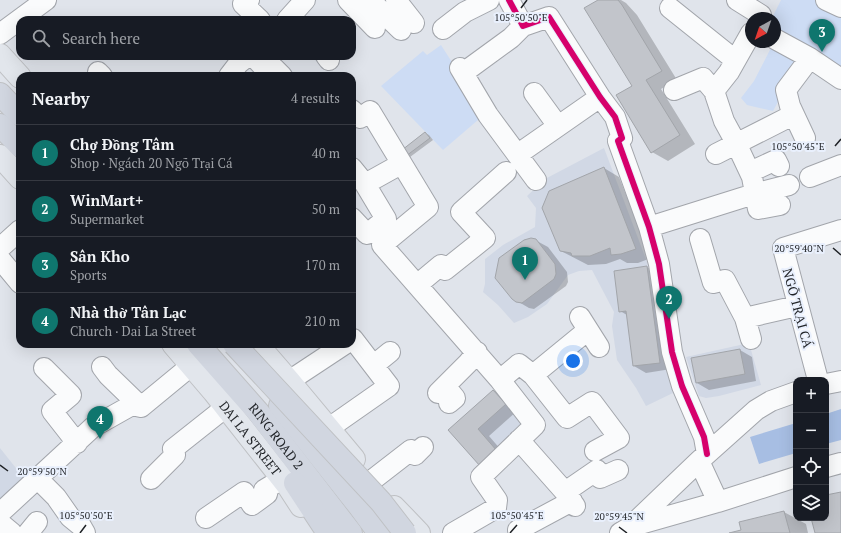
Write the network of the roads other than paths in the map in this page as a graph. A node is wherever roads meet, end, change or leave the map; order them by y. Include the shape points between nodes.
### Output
1 (46, 0) edge
2 (249, 0) edge
3 (396, 0) edge
4 (489, 0) edge
5 (509, 0) edge
6 (737, 0) edge
7 (826, 0) edge
8 (362, 4) edge
9 (841, 7) edge
10 (670, 8) dead end
11 (764, 11) edge
12 (24, 16) edge
13 (256, 16) edge
14 (16, 22) edge
15 (523, 26) junction
16 (375, 28) dead end
17 (443, 28) dead end
18 (3, 32) edge
19 (781, 42) edge
20 (745, 43) edge
21 (0, 55) edge
22 (810, 58) junction
23 (735, 60) junction
24 (238, 63) edge
25 (16, 72) edge
26 (250, 72) edge
27 (268, 72) edge
28 (268, 72) edge
29 (278, 72) edge
30 (841, 80) edge
31 (674, 90) dead end
32 (714, 91) junction
33 (534, 93) dead end
34 (0, 94) edge
35 (600, 97) junction
36 (16, 111) edge
37 (356, 114) edge
38 (787, 118) dead end
39 (0, 125) edge
40 (558, 126) junction
41 (805, 138) dead end
42 (16, 142) edge
43 (736, 143) junction
44 (524, 150) dead end
45 (716, 154) dead end
46 (0, 156) edge
47 (401, 164) junction
48 (841, 165) edge
49 (779, 166) dead end
50 (506, 172) dead end
51 (750, 172) junction
52 (356, 173) edge
53 (16, 174) edge
54 (810, 177) dead end
55 (536, 180) dead end
56 (365, 184) junction
57 (790, 185) dead end
58 (754, 194) junction
59 (780, 206) dead end
60 (356, 222) edge
61 (649, 227) junction
62 (841, 230) edge
63 (16, 234) edge
64 (700, 239) dead end
65 (0, 248) edge
66 (0, 259) edge
67 (16, 278) edge
68 (417, 285) junction
69 (797, 306) junction
70 (745, 318) junction
71 (751, 339) dead end
72 (356, 343) edge
73 (600, 347) dead end
74 (182, 348) edge
75 (237, 348) edge
76 (238, 348) edge
77 (264, 348) edge
78 (339, 348) edge
79 (390, 352) dead end
80 (477, 352) junction
81 (199, 355) edge
82 (374, 365) junction
83 (102, 367) dead end
84 (44, 368) dead end
85 (533, 375) junction
86 (817, 377) edge
87 (500, 380) junction
88 (289, 381) junction
89 (841, 381) edge
90 (829, 383) edge
91 (793, 393) edge
92 (444, 394) dead end
93 (141, 407) junction
94 (226, 407) junction
95 (334, 436) junction
96 (519, 440) junction
97 (77, 443) junction
98 (423, 447) dead end
99 (595, 451) dead end
100 (703, 458) junction
101 (841, 463) edge
102 (829, 467) edge
103 (618, 470) dead end
104 (793, 478) edge
105 (38, 479) junction
106 (151, 479) dead end
107 (282, 479) junction
108 (371, 480) junction
109 (570, 500) junction
110 (298, 501) junction
111 (718, 502) junction
112 (0, 513) edge
113 (206, 518) dead end
114 (0, 524) edge
115 (518, 530) dead end
116 (625, 530) edge
117 (12, 533) edge
118 (85, 533) edge
119 (317, 533) edge
120 (327, 533) edge
121 (350, 533) edge
122 (379, 533) edge
123 (391, 533) edge
124 (405, 533) edge
125 (419, 533) edge
126 (453, 533) edge

1 - 12 street
2 - 13 street via 243,4
3 - 8 street via 408,26
4 - 17 street via 465,12
5 - 15 street
6 - 11 street
7 - 9 street
8 - 16 street
10 - 23 street
14 - 18 street
15 - 35 street via 549,17
15 - 55 street via 511,38 462,71 488,115
19 - 22 street
20 - 23 street
21 - 25 main road
22 - 30 street
22 - 41 street via 786,90 790,106
23 - 32 street
24 - 26 street
24 - 27 street
28 - 29 street via 274,68
31 - 32 street via 703,78
32 - 43 street via 724,121
33 - 40 street
34 - 36 highway
35 - 40 street
35 - 61 street via 615,117 622,138 618,142
37 - 47 street via 360,118 370,111
38 - 43 street
39 - 42 highway
40 - 44 street
43 - 45 street
43 - 51 street
46 - 53 main road
47 - 56 street
47 - 68 street via 428,207 382,245
48 - 54 street
49 - 51 street via 776,160
50 - 68 street via 461,212 485,238 445,270 441,265
51 - 58 street
52 - 56 street
56 - 60 street via 386,219 367,234
57 - 58 street
58 - 59 street via 758,209
58 - 61 street
61 - 100 street via 659,264 672,352 682,386 704,437
62 - 69 street, NGÕ TRẠI CÁ via 783,248
63 - 65 street
64 - 70 street via 713,283 726,280
66 - 67 street
68 - 80 street
69 - 70 street
69 - 86 street, NGÕ TRẠI CÁ
70 - 71 street
72 - 82 street
73 - 85 street via 584,324
74 - 81 main road, DAI LA STREET
75 - 122 highway, RING ROAD 2, bridge
76 - 124 highway, bridge via 381,502
77 - 88 main road
78 - 88 street
79 - 82 street
80 - 87 street
80 - 92 street
81 - 93 street
81 - 94 main road, DAI LA STREET
81 - 120 highway
81 - 121 highway, RING ROAD 2 via 258,412
82 - 95 street via 389,386
83 - 93 street
84 - 97 street via 71,394 52,411
85 - 87 street via 519,364
85 - 99 street via 567,418 592,402 619,438
87 - 96 street via 534,425
88 - 95 main road
89 - 90 street
91 - 100 street via 770,401 756,410
93 - 97 street via 132,405 122,410 93,427
94 - 106 street via 173,449 175,455
94 - 107 main road, DAI LA STREET
95 - 108 main road
95 - 123 main road
96 - 109 street
96 - 126 street via 481,477 497,500 496,508
97 - 105 street
98 - 108 street via 415,455 411,450
100 - 111 street
100 - 116 street
101 - 102 street
103 - 109 street via 600,478 597,470
104 - 111 street
105 - 112 street
105 - 118 street
107 - 110 main road, DAI LA STREET
107 - 113 street via 264,490 267,494 252,505 244,492
108 - 125 main road
109 - 115 street
110 - 119 main road
110 - 120 main road, DAI LA STREET
111 - 116 street
114 - 117 street

